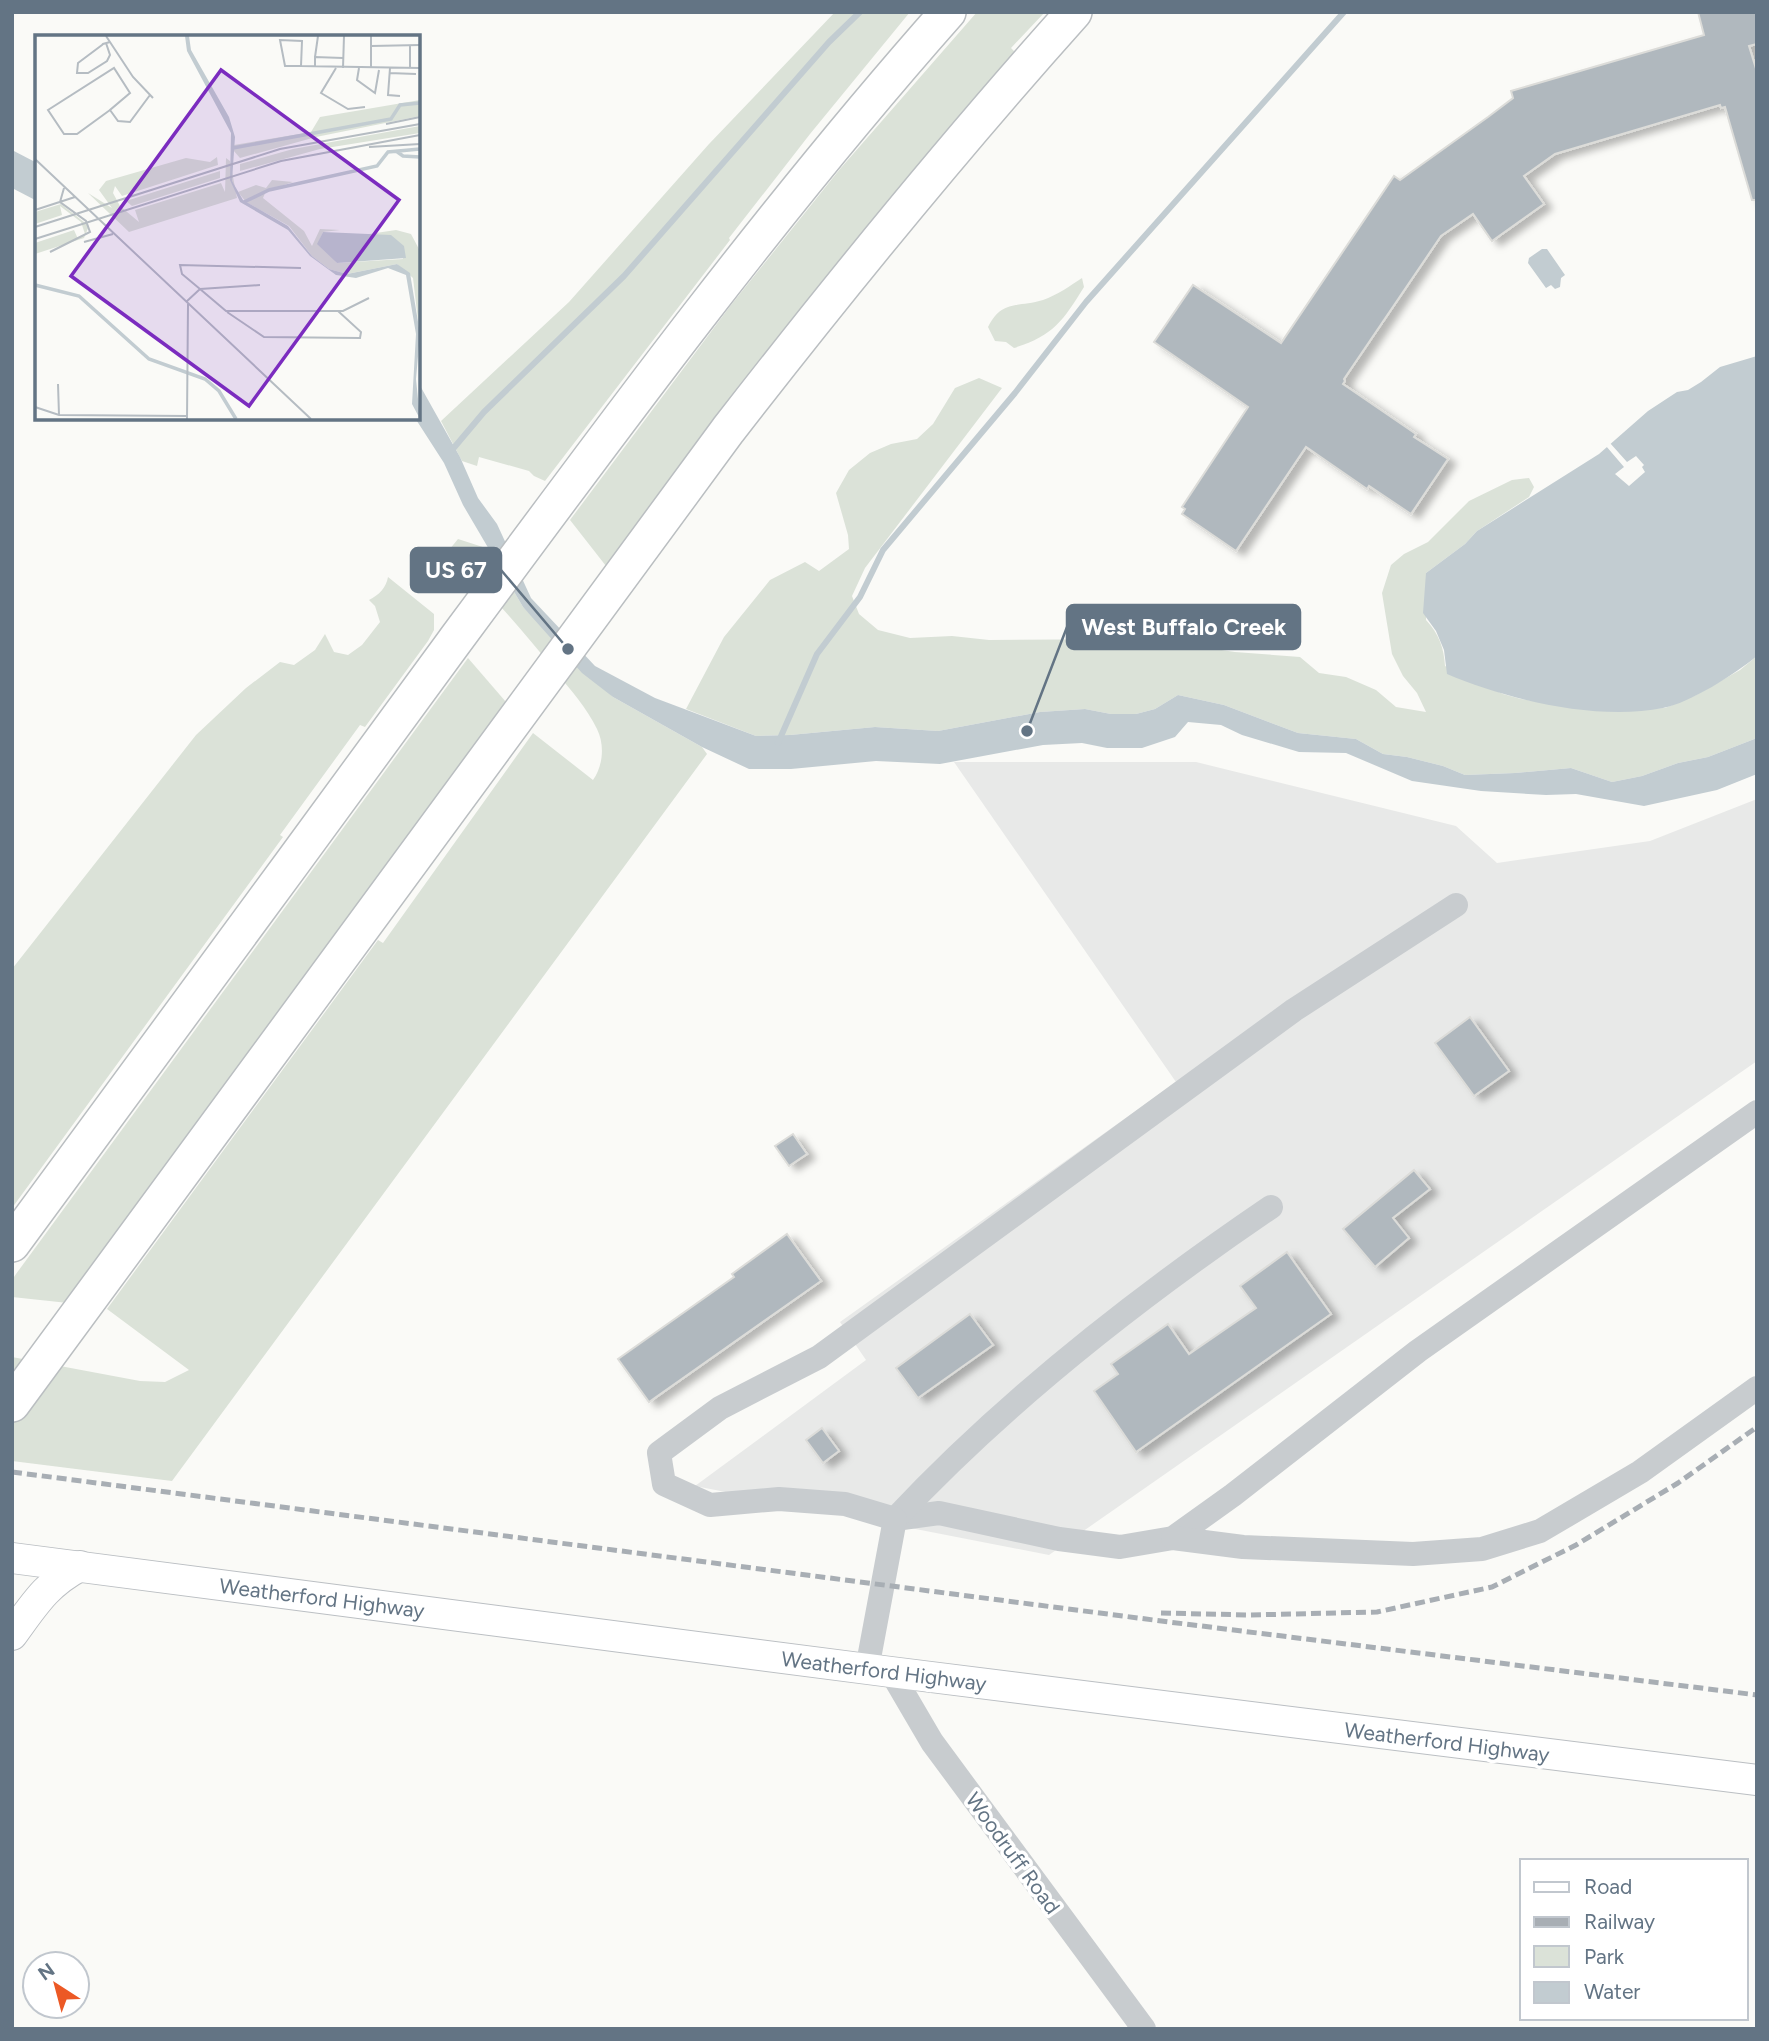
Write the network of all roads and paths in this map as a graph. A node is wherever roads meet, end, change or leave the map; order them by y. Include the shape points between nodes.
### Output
1 (948, 12) edge
2 (1074, 12) edge
3 (1082, 12) edge
4 (1044, 46) junction
5 (1456, 905) dead end
6 (1757, 1112) edge
7 (1271, 1207) dead end
8 (12, 1244) edge
9 (1757, 1388) edge
10 (12, 1404) edge
11 (895, 1519) junction
12 (1173, 1538) junction
13 (12, 1558) edge
14 (80, 1566) junction
15 (12, 1635) edge
16 (879, 1671) junction
17 (1757, 1780) edge
18 (1144, 2029) edge

1 - 8 highway via 761,236 564,493
2 - 4 highway
3 - 4 highway
4 - 10 highway via 822,309 727,430
5 - 11 street via 1294,1010 820,1357 720,1408 659,1453 664,1484 710,1505 779,1499 845,1504
6 - 12 street via 1418,1351
7 - 11 street via 1187,1264 1053,1371 945,1466
9 - 12 street via 1640,1472 1552,1524 1482,1549 1413,1554 1243,1547
11 - 12 street via 939,1513 1059,1539 1120,1546
11 - 16 street
13 - 14 main road, Weatherford Highway
14 - 15 main road via 44,1592
14 - 16 main road, Weatherford Highway
16 - 17 main road, Weatherford Highway
16 - 18 street, Woodruff Road

